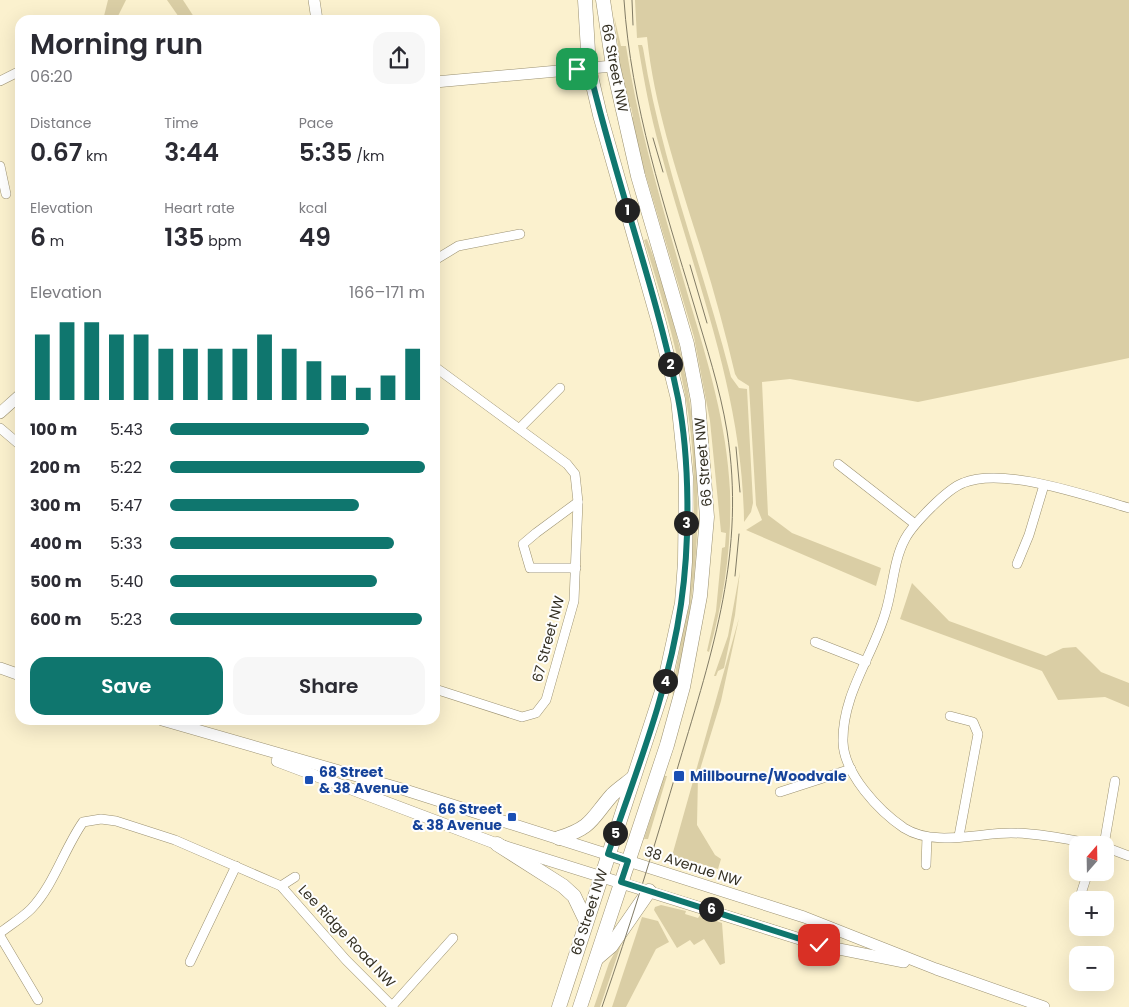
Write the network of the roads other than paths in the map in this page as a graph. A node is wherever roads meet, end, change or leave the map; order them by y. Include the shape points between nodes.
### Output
1 (314, 0) edge
2 (585, 0) edge
3 (603, 0) edge
4 (316, 15) edge
5 (613, 66) junction
6 (589, 68) junction
7 (15, 74) edge
8 (0, 81) edge
9 (440, 82) edge
10 (0, 166) edge
11 (6, 194) dead end
12 (520, 234) dead end
13 (440, 257) edge
14 (440, 371) edge
15 (560, 388) dead end
16 (15, 400) edge
17 (0, 413) edge
18 (0, 428) edge
19 (520, 428) junction
20 (15, 440) edge
21 (838, 464) dead end
22 (1044, 485) junction
23 (578, 502) junction
24 (1128, 505) edge
25 (915, 524) junction
26 (1017, 564) dead end
27 (576, 568) junction
28 (815, 642) dead end
29 (866, 662) junction
30 (0, 668) edge
31 (15, 673) edge
32 (440, 691) edge
33 (950, 716) dead end
34 (178, 725) edge
35 (208, 734) junction
36 (851, 768) junction
37 (634, 777) junction
38 (1115, 781) dead end
39 (780, 792) dead end
40 (958, 836) junction
41 (1106, 836) edge
42 (927, 837) junction
43 (559, 838) junction
44 (1069, 841) edge
45 (497, 844) junction
46 (1114, 850) edge
47 (608, 854) junction
48 (1129, 856) edge
49 (628, 861) junction
50 (926, 864) dead end
51 (236, 866) junction
52 (600, 876) junction
53 (295, 877) dead end
54 (621, 882) junction
55 (281, 886) junction
56 (649, 891) junction
57 (586, 921) junction
58 (0, 934) edge
59 (453, 938) dead end
60 (597, 958) junction
61 (190, 962) dead end
62 (936, 969) junction
63 (38, 1000) dead end
64 (393, 1006) edge
65 (559, 1007) edge
66 (580, 1007) edge
67 (1044, 1007) edge

1 - 4 street
2 - 6 main road, 66 Street NW
3 - 5 main road, 66 Street NW
5 - 6 street
5 - 49 main road, 66 Street NW via 698,401 707,517 700,596 683,687
6 - 9 street
6 - 37 main road, 66 Street NW via 676,390 686,477 685,562 680,611 664,685
7 - 8 street
10 - 11 street
12 - 13 street via 458,246
14 - 19 street, 67 Street NW
15 - 19 street
16 - 17 street
18 - 20 street
19 - 23 street, 67 Street NW via 567,464 575,474
21 - 25 street
22 - 24 street
22 - 25 street via 1006,478 981,478 962,483
22 - 26 street
23 - 27 street, 67 Street NW
23 - 27 street via 523,544 530,568
25 - 29 street via 904,540 885,615
27 - 32 street, 67 Street NW via 574,601 562,647 546,700 536,713 522,717
28 - 29 street
29 - 36 street via 847,706 843,743
30 - 31 street
33 - 40 street via 973,722 978,734
34 - 35 street, 38 Avenue NW
35 - 43 street, 38 Avenue NW
35 - 45 street, 38 Avenue NW
36 - 39 street
36 - 42 street via 862,788 881,808 906,829
37 - 43 main road via 612,795 584,828
37 - 47 main road, 66 Street NW
38 - 41 street
40 - 42 street
40 - 44 street via 1012,833
42 - 50 street
43 - 47 street, 38 Avenue NW
45 - 52 street, 38 Avenue NW
45 - 57 main road via 564,886 574,896
46 - 48 street
47 - 49 street, 38 Avenue NW
47 - 52 main road, 66 Street NW
49 - 54 main road, 66 Street NW
49 - 62 street, 38 Avenue NW via 804,917
51 - 55 street, Lee Ridge Road NW
51 - 58 street, Lee Ridge Road NW via 175,840 116,821 82,822 31,909
51 - 61 street
52 - 54 street, 38 Avenue NW
52 - 57 main road, 66 Street NW
53 - 55 street, Lee Ridge Road NW
54 - 56 street, 38 Avenue NW
54 - 60 main road, 66 Street NW
55 - 64 street, Lee Ridge Road NW via 346,960
56 - 60 main road via 611,946
56 - 62 street, 38 Avenue NW via 819,945
57 - 65 main road, 66 Street NW
58 - 63 street, Lee Ridge Road NW
59 - 64 street, Lee Ridge Road NW
60 - 66 main road, 66 Street NW
62 - 67 street, 38 Avenue NW

